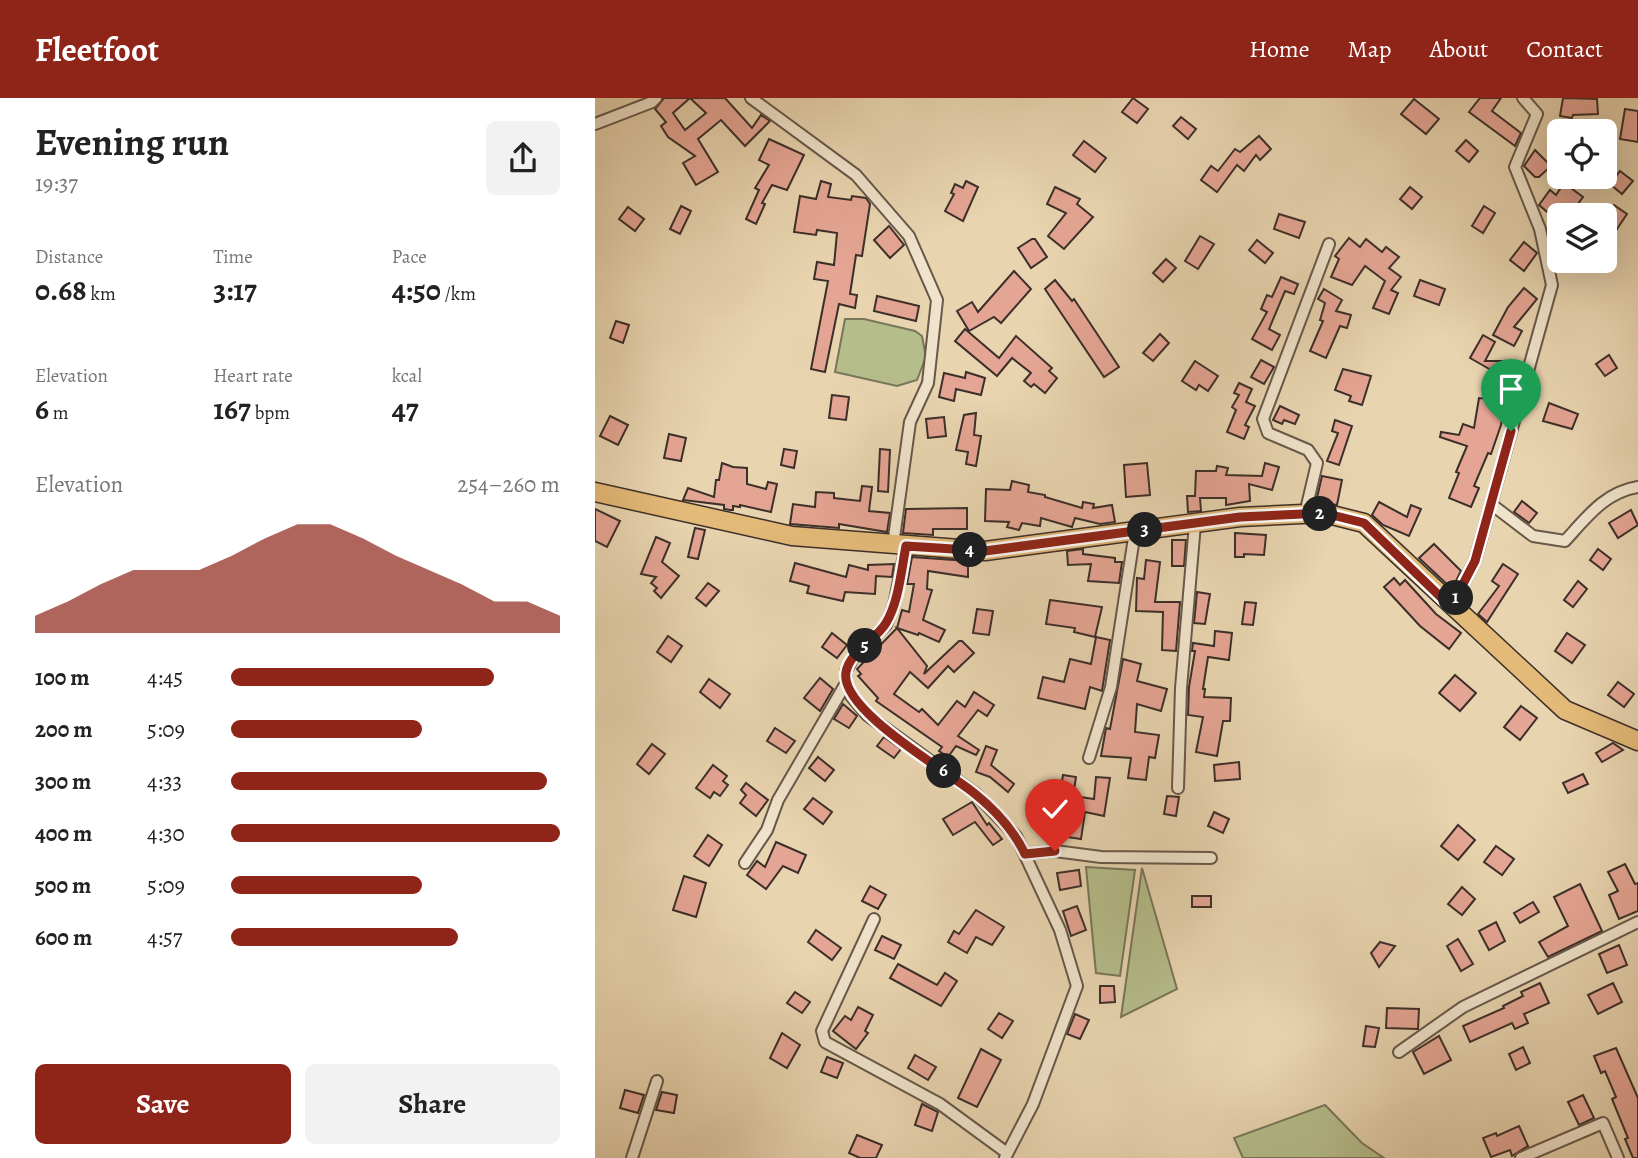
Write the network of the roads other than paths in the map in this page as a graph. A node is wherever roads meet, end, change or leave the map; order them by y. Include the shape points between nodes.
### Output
1 (656, 98) edge
2 (751, 98) edge
3 (1523, 98) edge
4 (595, 124) edge
5 (1329, 244) dead end
6 (1638, 487) edge
7 (595, 492) edge
8 (1491, 504) junction
9 (1305, 514) junction
10 (1195, 524) junction
11 (1135, 531) junction
12 (900, 545) junction
13 (1451, 607) junction
14 (846, 683) junction
15 (1638, 741) edge
16 (1089, 758) dead end
17 (1178, 788) dead end
18 (1025, 854) junction
19 (1211, 858) dead end
20 (745, 863) dead end
21 (874, 919) dead end
22 (1638, 922) edge
23 (1399, 1052) dead end
24 (657, 1081) dead end
25 (1006, 1155) edge
26 (632, 1158) edge
27 (1521, 1158) edge
28 (1618, 1158) edge

1 - 4 street
2 - 12 street via 856,175 909,236 937,300 928,383 910,422
3 - 8 street via 1537,114 1515,167 1540,229 1552,285
5 - 9 street via 1263,419 1268,433 1308,450 1317,463
6 - 8 street via 1597,505 1565,541 1533,536
7 - 12 main road via 792,536
8 - 13 street via 1475,561
9 - 10 main road
9 - 13 main road via 1324,513 1364,523
10 - 11 main road
10 - 17 street
11 - 12 main road via 985,551
11 - 16 street via 1111,687
12 - 14 street via 894,605 886,625 853,658
13 - 15 main road via 1565,710
14 - 18 street via 867,715 976,794 1016,836
14 - 20 street
18 - 19 street via 1055,851 1101,857
18 - 25 street via 1060,930 1077,986 1033,1104
21 - 25 street via 822,1031 825,1042 940,1104
22 - 23 street via 1463,1007
24 - 26 street
27 - 28 street via 1603,1123

